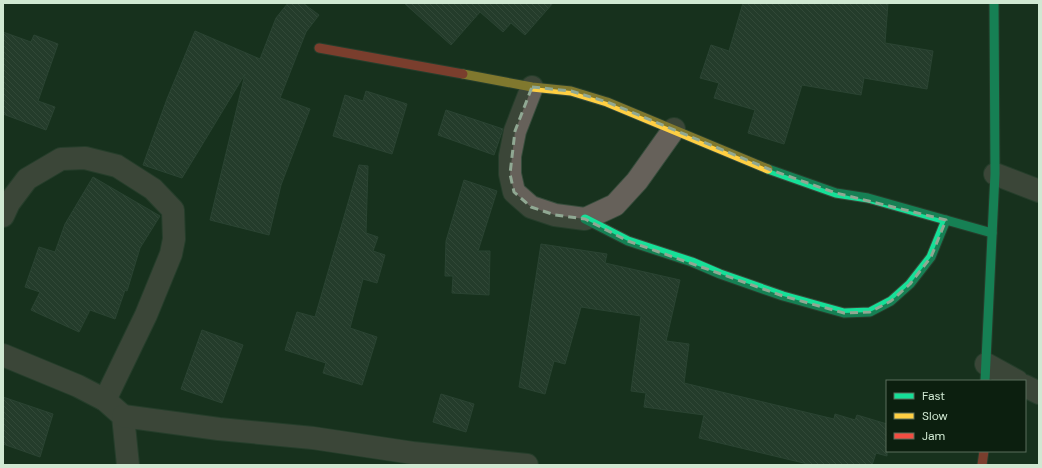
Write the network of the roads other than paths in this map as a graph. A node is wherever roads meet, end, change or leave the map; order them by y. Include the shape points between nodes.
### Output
1 (994, 3) edge
2 (320, 48) dead end
3 (532, 87) junction
4 (674, 129) junction
5 (995, 174) junction
6 (1039, 191) edge
7 (3, 216) edge
8 (586, 219) junction
9 (946, 220) junction
10 (992, 233) junction
11 (3, 355) edge
12 (986, 373) edge
13 (1012, 380) edge
14 (1026, 386) edge
15 (1039, 393) edge
16 (105, 400) junction
17 (123, 416) junction
18 (984, 452) edge
19 (128, 465) edge
20 (527, 465) edge
21 (982, 465) edge

1 - 5 street
2 - 3 street
3 - 4 street via 571,91 607,102
3 - 8 street via 510,156 514,192 531,207 555,215
4 - 8 street via 615,205
4 - 9 street via 771,170 836,193 868,198
5 - 6 street
5 - 10 street
7 - 16 street via 9,203 27,179 61,158 84,158 116,166 153,189 173,210 174,239 171,254 146,315
8 - 9 street via 628,241 783,296 844,313 870,312 891,300 910,284 931,257
9 - 10 street
10 - 12 street
11 - 16 street
12 - 13 street
14 - 15 street
16 - 17 street
17 - 19 street
17 - 20 street
18 - 21 street

